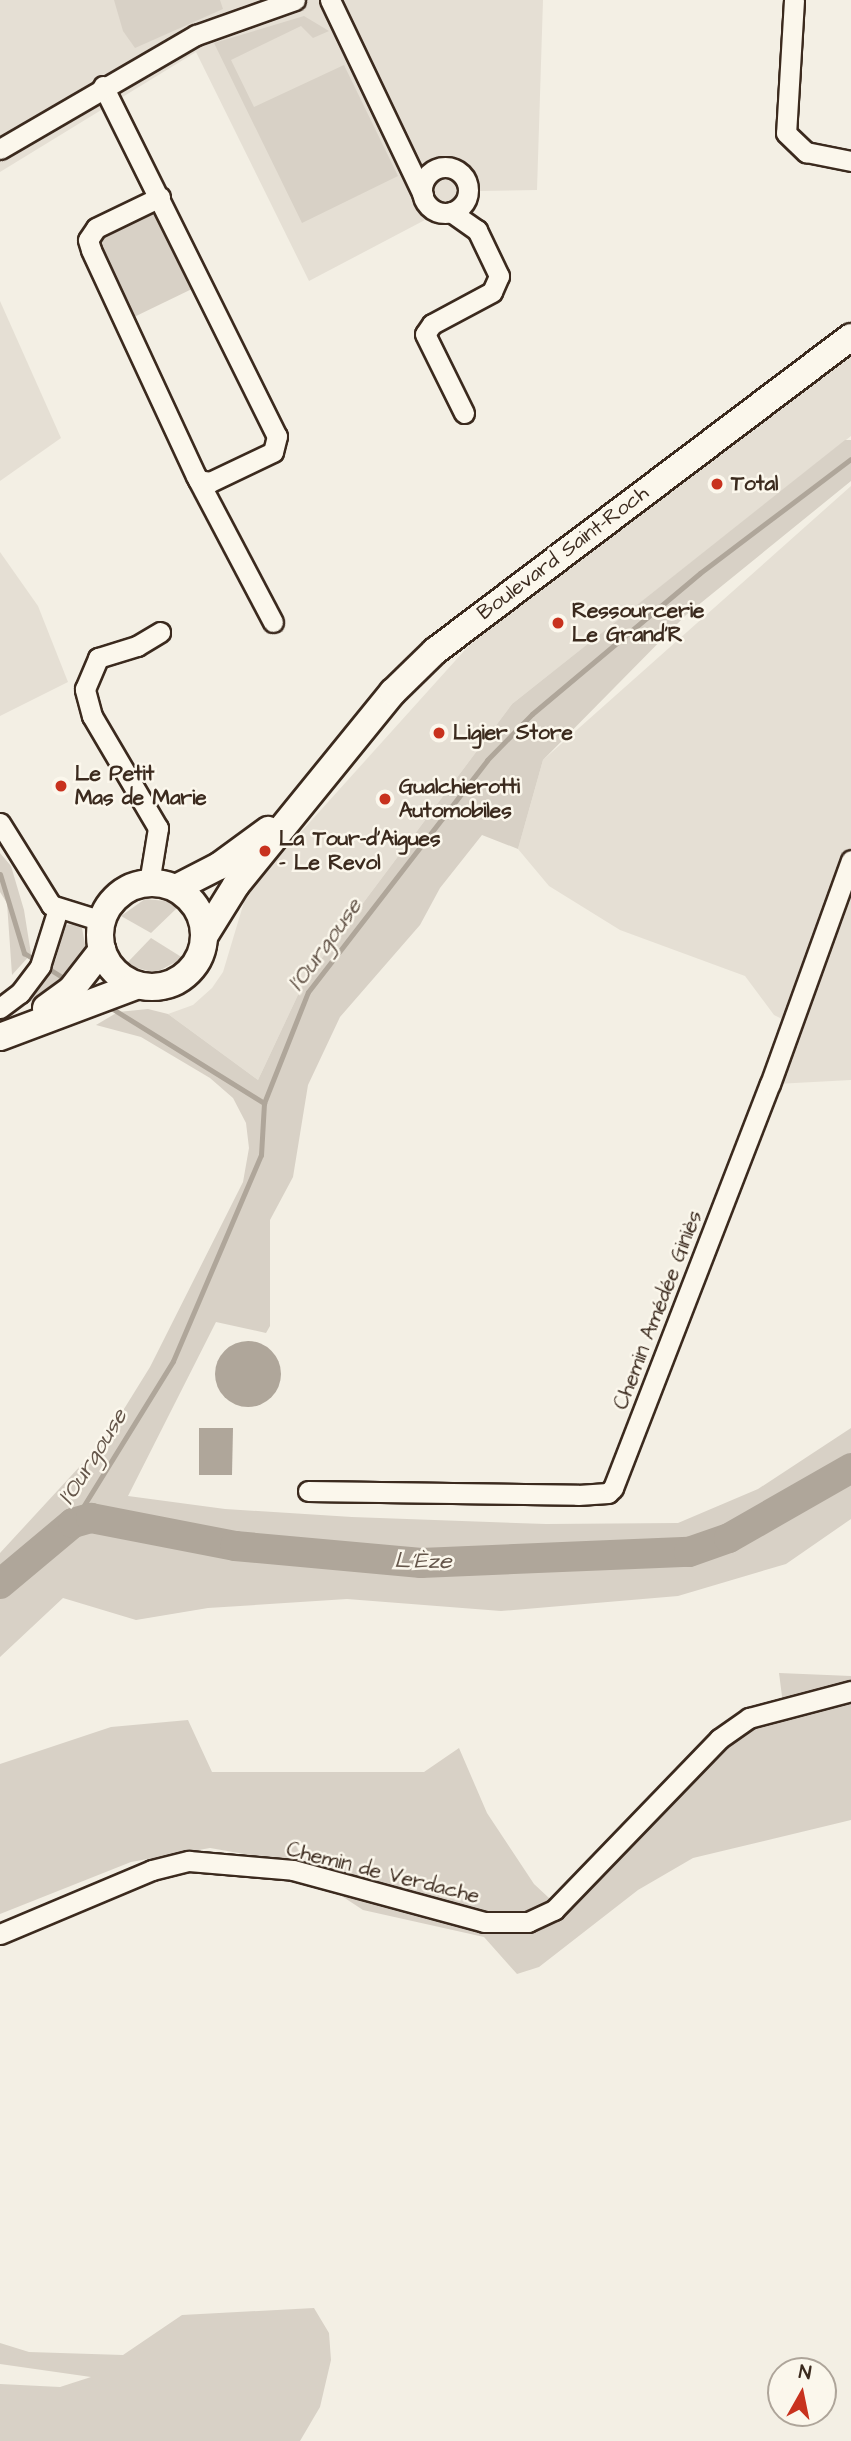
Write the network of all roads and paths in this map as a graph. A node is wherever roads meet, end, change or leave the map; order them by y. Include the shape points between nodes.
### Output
1 (295, 0) edge
2 (330, 0) edge
3 (794, 0) edge
4 (103, 86) junction
5 (0, 149) edge
6 (851, 161) edge
7 (423, 195) junction
8 (160, 197) junction
9 (451, 212) junction
10 (851, 337) edge
11 (464, 413) dead end
12 (198, 480) junction
13 (273, 622) dead end
14 (160, 632) dead end
15 (304, 802) junction
16 (0, 823) edge
17 (851, 860) edge
18 (149, 883) junction
19 (176, 888) junction
20 (58, 909) junction
21 (102, 920) junction
22 (205, 934) junction
23 (102, 950) junction
24 (138, 985) junction
25 (0, 1008) edge
26 (7, 1034) edge
27 (309, 1491) dead end
28 (851, 1690) edge
29 (0, 1934) edge

1 - 4 street via 197,35
2 - 7 street
3 - 6 street via 785,112 790,139 806,152
4 - 5 street
4 - 8 street
7 - 9 street via 436,211
7 - 9 street via 429,174 442,167 457,170 468,190 463,204
8 - 12 street via 96,228 89,240
8 - 12 street via 278,440 273,452 211,482
9 - 11 street via 477,230 499,276 492,292 432,324 425,334
10 - 15 main road, Boulevard Saint-Roch via 435,651 393,692
12 - 13 street
14 - 18 street via 137,646 98,658 85,689 92,716 158,828
15 - 19 main road, Boulevard Saint-Roch via 219,866
15 - 22 main road, Boulevard Saint-Roch via 236,885
16 - 20 street via 38,888
17 - 27 street, Chemin Amédée Giniès via 770,1084 613,1488 608,1493 578,1495
18 - 19 main road
18 - 21 main road via 125,890
19 - 22 main road via 197,907
20 - 21 street
20 - 25 street via 40,966 20,993
21 - 23 main road
22 - 24 main road via 195,965 184,976 154,987
23 - 24 main road via 122,978
23 - 26 main road via 71,990
24 - 26 main road
28 - 29 street, Chemin de Verdache via 749,1718 719,1738 554,1910 528,1922 484,1922 293,1871 189,1861 152,1870

